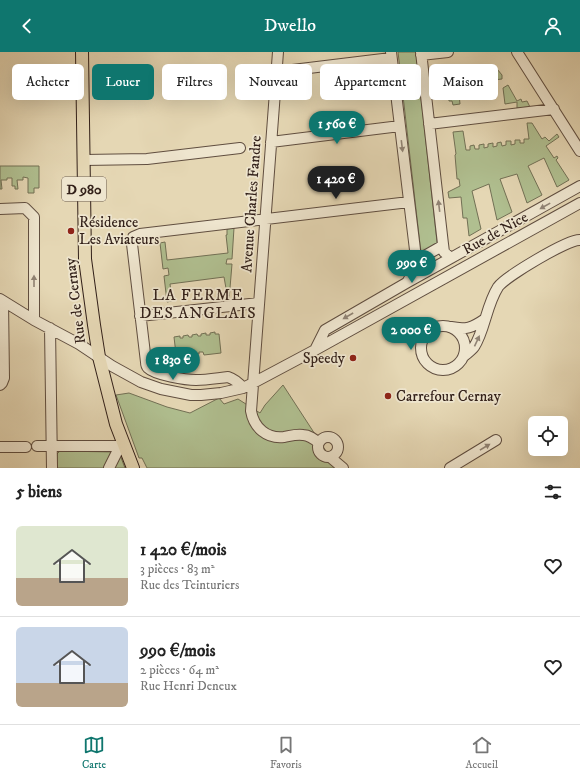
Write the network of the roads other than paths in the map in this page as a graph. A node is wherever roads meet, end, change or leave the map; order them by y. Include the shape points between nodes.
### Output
1 (82, 52) edge
2 (278, 52) edge
3 (448, 52) edge
4 (517, 52) edge
5 (421, 54) edge
6 (391, 55) edge
7 (277, 64) edge
8 (312, 67) edge
9 (274, 100) edge
10 (554, 109) junction
11 (429, 124) junction
12 (400, 126) junction
13 (271, 142) junction
14 (240, 148) dead end
15 (580, 151) edge
16 (84, 160) junction
17 (580, 186) edge
18 (409, 202) junction
19 (580, 203) edge
20 (0, 209) edge
21 (265, 220) junction
22 (519, 220) junction
23 (536, 228) junction
24 (578, 240) edge
25 (443, 244) junction
26 (416, 258) junction
27 (451, 258) junction
28 (408, 282) junction
29 (2, 300) edge
30 (259, 303) junction
31 (140, 316) junction
32 (34, 320) junction
33 (485, 320) junction
34 (451, 327) junction
35 (50, 328) junction
36 (315, 350) junction
37 (99, 357) junction
38 (462, 357) junction
39 (253, 383) junction
40 (0, 385) edge
41 (242, 388) junction
42 (496, 440) dead end
43 (319, 443) junction
44 (0, 446) edge
45 (37, 446) dead end
46 (52, 446) junction
47 (124, 446) junction
48 (26, 447) dead end
49 (330, 457) junction
50 (52, 468) edge
51 (109, 468) edge
52 (133, 468) edge
53 (343, 468) edge
54 (450, 468) edge

1 - 16 main road, Rue de Cernay / D 980
2 - 7 street, Avenue Charles Fandre
3 - 5 street
4 - 10 street
5 - 11 street
6 - 8 street
6 - 12 street
9 - 13 street, Avenue Charles Fandre
10 - 11 street
10 - 15 street
25 -> 11 street
12 - 13 street
12 -> 18 street
13 - 21 street, Avenue Charles Fandre
14 - 16 street via 147,160
16 - 37 main road, Rue de Cernay / D 980 via 85,258
17 -> 22 street
18 - 21 street
18 - 26 street
19 - 23 street, Rue de Nice
32 -> 20 street via 34,217 25,208
21 - 30 street, Avenue Charles Fandre
21 - 31 street via 140,234 133,237
22 - 23 street
22 - 27 street
23 - 36 street, Rue de Nice
24 - 33 street via 554,250 499,285
25 - 26 street via 421,258
25 - 27 street via 444,252
26 - 28 street
27 - 28 street
28 -> 36 street via 325,330
29 - 32 street, Rue de Nice
29 - 40 street via 4,378
30 - 31 street
30 - 39 street, Avenue Charles Fandre
31 - 41 street via 148,368 154,372 184,379 228,377
32 - 35 street, Rue de Nice
33 - 34 street via 464,329
38 -> 33 street via 473,349
34 - 38 street via 463,340 465,346
34 - 38 street via 436,327 430,331 422,342 422,354 428,364 438,369 450,368 459,363
35 - 37 street, Rue de Nice
35 - 46 street
36 - 39 street, Rue de Nice
37 - 41 street, Rue de Nice via 131,377 170,391 201,395
37 - 47 main road, Rue de Cernay / D 980
39 - 41 street, Rue de Nice
39 - 43 street, Avenue Charles Fandre via 252,415 261,431 278,437 310,436
54 -> 42 street
43 - 49 street via 319,452 324,457
43 - 49 street via 326,437 335,440 338,449 336,454
44 - 48 street
45 - 46 street
46 - 47 street
46 - 50 street
47 - 51 street via 117,452
47 - 52 main road, D 980
49 - 53 street

